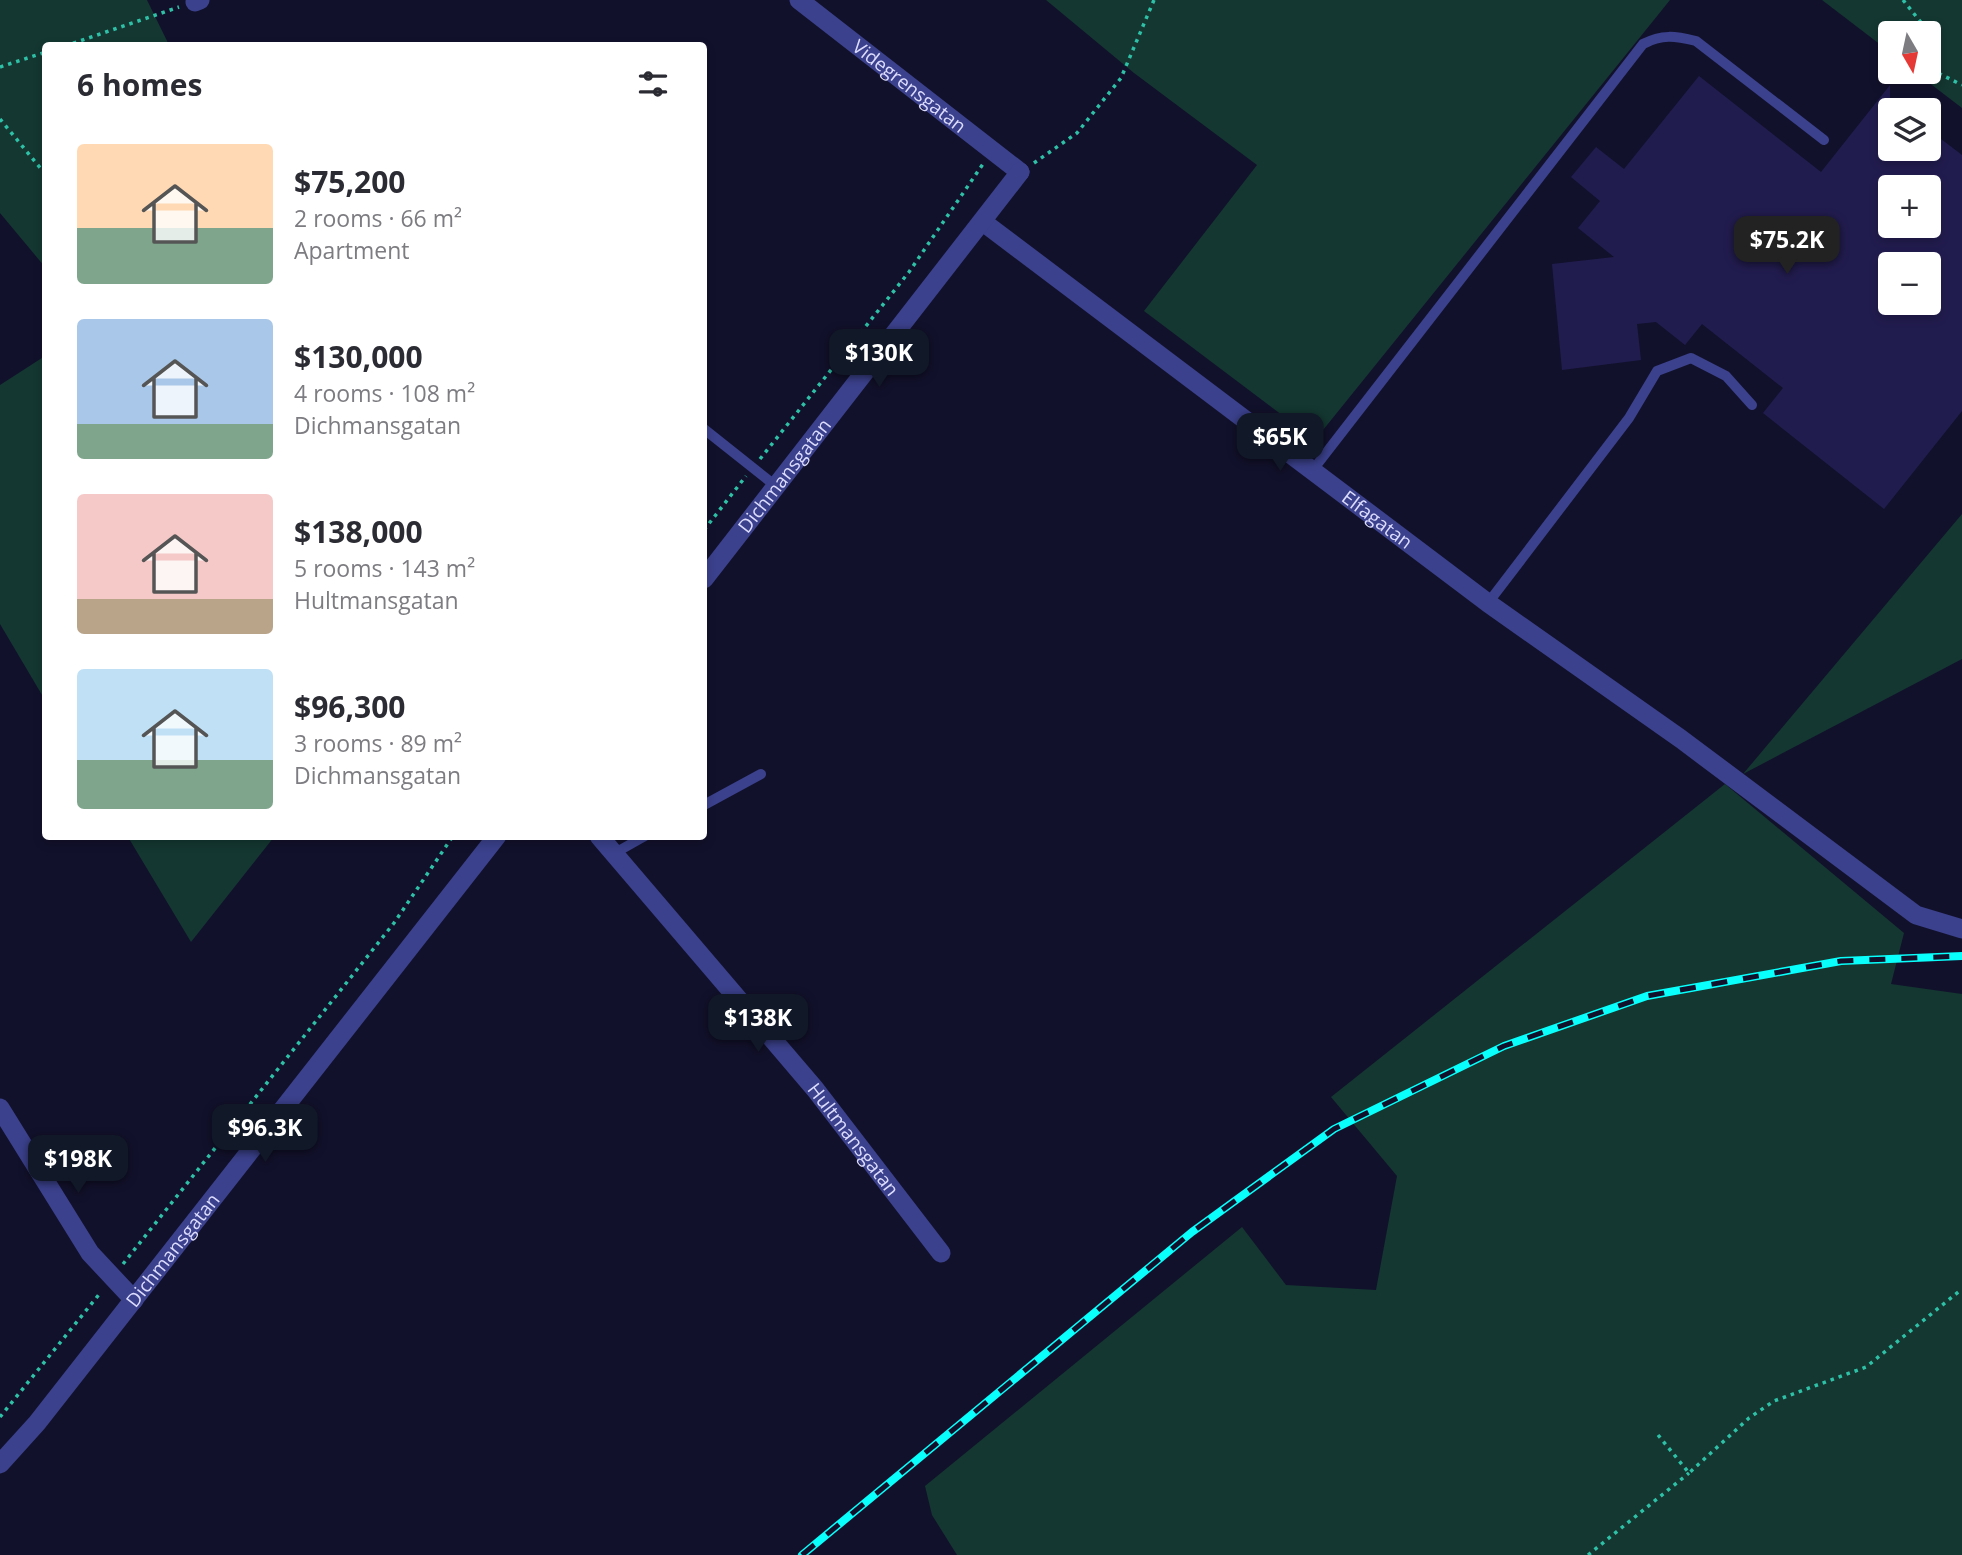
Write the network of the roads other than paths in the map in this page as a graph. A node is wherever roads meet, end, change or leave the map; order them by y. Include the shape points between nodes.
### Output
1 (799, 0) edge
2 (1824, 140) dead end
3 (1020, 172) joint
4 (983, 222) junction
5 (1752, 405) dead end
6 (707, 431) edge
7 (1311, 472) junction
8 (777, 487) junction
9 (707, 575) edge
10 (1488, 603) junction
11 (761, 774) dead end
12 (707, 803) edge
13 (493, 840) edge
14 (602, 840) edge
15 (638, 840) edge
16 (613, 854) junction
17 (1962, 929) edge
18 (0, 1108) edge
19 (941, 1253) dead end
20 (134, 1300) junction
21 (0, 1464) edge

1 - 3 street, Videgrensgatan
2 - 7 lane via 1696,41 1658,36 1643,44
3 - 4 street, Dichmansgatan
4 - 7 street, Elfagatan
4 - 8 street, Dichmansgatan
5 - 10 lane via 1726,376 1691,358 1657,371 1629,418
6 - 8 lane
7 - 10 street, Elfagatan
8 - 9 street, Dichmansgatan
10 - 17 street, Elfagatan via 1916,915
11 - 12 lane
13 - 20 street, Dichmansgatan
14 - 16 street, Hultmansgatan
15 - 16 lane
16 - 19 street, Hultmansgatan via 815,1089
18 - 20 street via 90,1253
20 - 21 street, Dichmansgatan

